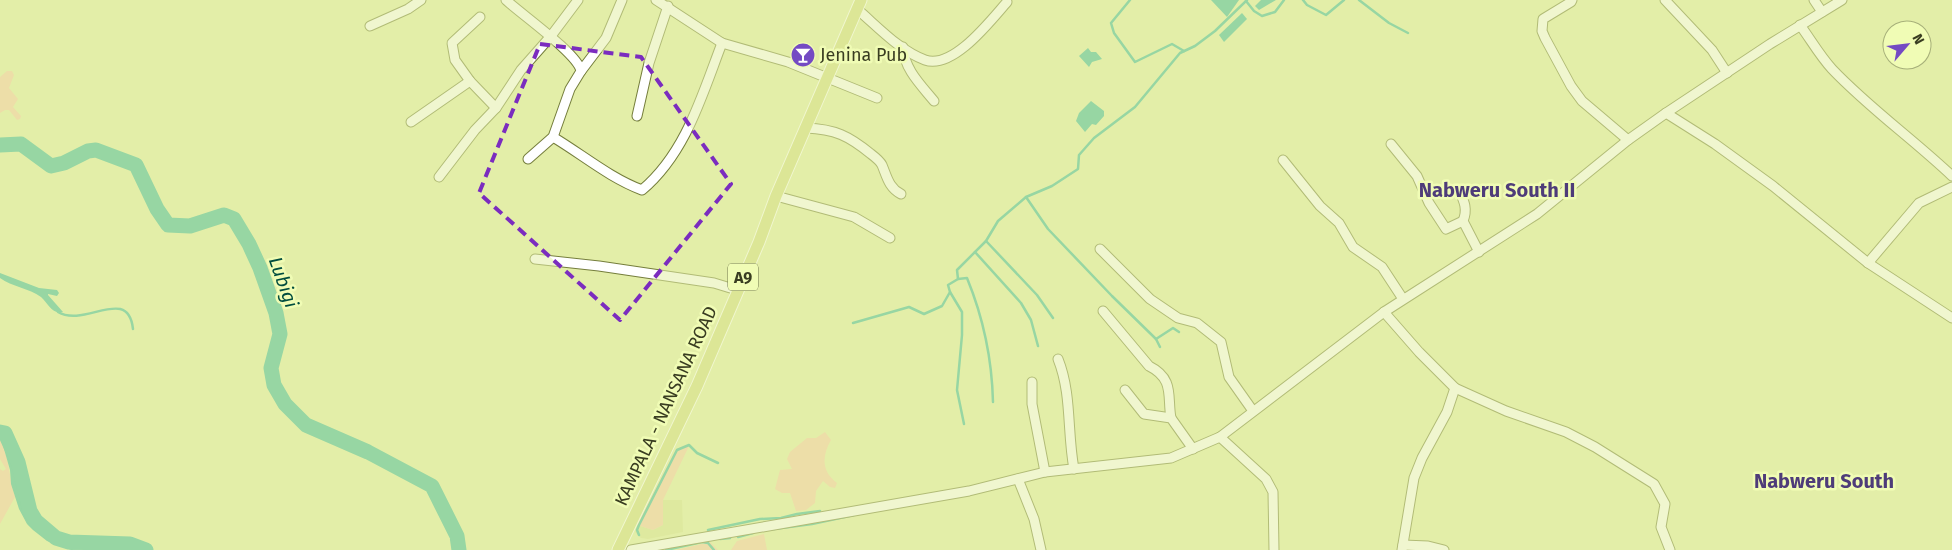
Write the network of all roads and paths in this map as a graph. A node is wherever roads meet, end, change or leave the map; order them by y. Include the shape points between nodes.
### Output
1 (422, 0) edge
2 (506, 0) edge
3 (578, 0) edge
4 (622, 0) edge
5 (656, 0) edge
6 (1572, 0) edge
7 (1665, 0) edge
8 (1814, 0) edge
9 (1842, 0) edge
10 (1007, 2) dead end
11 (859, 5) edge
12 (668, 6) junction
13 (1822, 12) junction
14 (480, 17) dead end
15 (370, 26) dead end
16 (1800, 26) junction
17 (551, 36) junction
18 (722, 43) junction
19 (903, 47) junction
20 (581, 71) junction
21 (1727, 74) junction
22 (828, 77) junction
23 (470, 81) junction
24 (877, 98) dead end
25 (934, 101) dead end
26 (496, 108) junction
27 (1666, 113) junction
28 (637, 116) dead end
29 (411, 122) dead end
30 (806, 128) junction
31 (554, 137) junction
32 (1628, 140) junction
33 (1391, 144) dead end
34 (528, 159) dead end
35 (1284, 160) dead end
36 (1952, 176) edge
37 (439, 178) dead end
38 (1952, 187) edge
39 (1459, 190) dead end
40 (901, 194) dead end
41 (776, 196) junction
42 (1463, 221) junction
43 (890, 238) dead end
44 (1100, 249) dead end
45 (1479, 252) junction
46 (535, 259) dead end
47 (1868, 263) junction
48 (737, 290) junction
49 (1404, 299) junction
50 (1103, 311) dead end
51 (1384, 312) junction
52 (1952, 318) edge
53 (1058, 359) dead end
54 (1032, 382) dead end
55 (1456, 388) junction
56 (1125, 390) dead end
57 (1253, 411) junction
58 (1171, 418) junction
59 (1220, 437) junction
60 (1193, 449) junction
61 (1074, 469) junction
62 (1045, 472) junction
63 (1018, 479) junction
64 (1403, 547) edge
65 (618, 550) edge
66 (631, 550) edge
67 (1041, 550) edge
68 (1274, 550) edge
69 (1444, 550) edge
70 (1670, 550) edge

1 - 15 street
2 - 17 street
3 - 17 street
4 - 20 street via 606,38
5 - 12 street
6 - 32 street via 1543,19 1544,38 1582,101
7 - 21 street via 1712,50
8 - 13 street
9 - 13 street
10 - 19 street via 976,36 949,57 927,61
11 - 19 street
11 - 22 main road, KAMPALA - NANSANA ROAD / A9
12 - 18 street
12 - 28 street via 649,63
13 - 16 street
14 - 23 street via 452,42 455,60
16 - 21 street
16 - 36 street via 1843,80
17 - 20 street via 577,62
17 - 26 street via 521,70
18 - 22 street
18 - 31 street via 685,136 666,166 642,190 617,180
19 - 25 street via 903,57 909,68
20 - 31 street via 570,89
21 - 27 street
22 - 24 street
22 - 30 main road, KAMPALA - NANSANA ROAD / A9
23 - 26 street
23 - 29 street
26 - 37 street
27 - 32 street
27 - 47 street via 1773,186
30 - 40 street via 830,130 853,140 881,163 891,187
30 - 41 main road, KAMPALA - NANSANA ROAD / A9
31 - 34 street
32 - 45 street via 1537,214
33 - 42 street via 1417,176 1446,229
35 - 49 street via 1320,206 1339,223 1353,247 1382,267
38 - 47 street via 1920,203
39 - 42 street via 1465,203
41 - 43 street via 854,217
41 - 48 main road, KAMPALA - NANSANA ROAD / A9
42 - 45 street
44 - 57 street via 1150,299 1178,318 1197,323 1221,342 1229,377
45 - 49 street
46 - 48 street via 600,266
47 - 52 street
48 - 65 main road, KAMPALA - NANSANA ROAD / A9 via 697,386
49 - 51 street
50 - 58 street via 1164,380 1170,392
51 - 55 street
51 - 57 street
53 - 61 street via 1069,403 1069,442
54 - 62 street via 1032,404
55 - 64 street via 1414,478
55 - 70 street via 1566,432 1654,484 1665,504 1661,527
56 - 58 street via 1144,414
57 - 59 street
58 - 60 street
59 - 60 street
59 - 68 street via 1266,479 1273,492
60 - 61 street via 1171,458
61 - 62 street
62 - 63 street
63 - 66 street via 969,491
63 - 67 street via 1034,520
64 - 69 street via 1428,546

